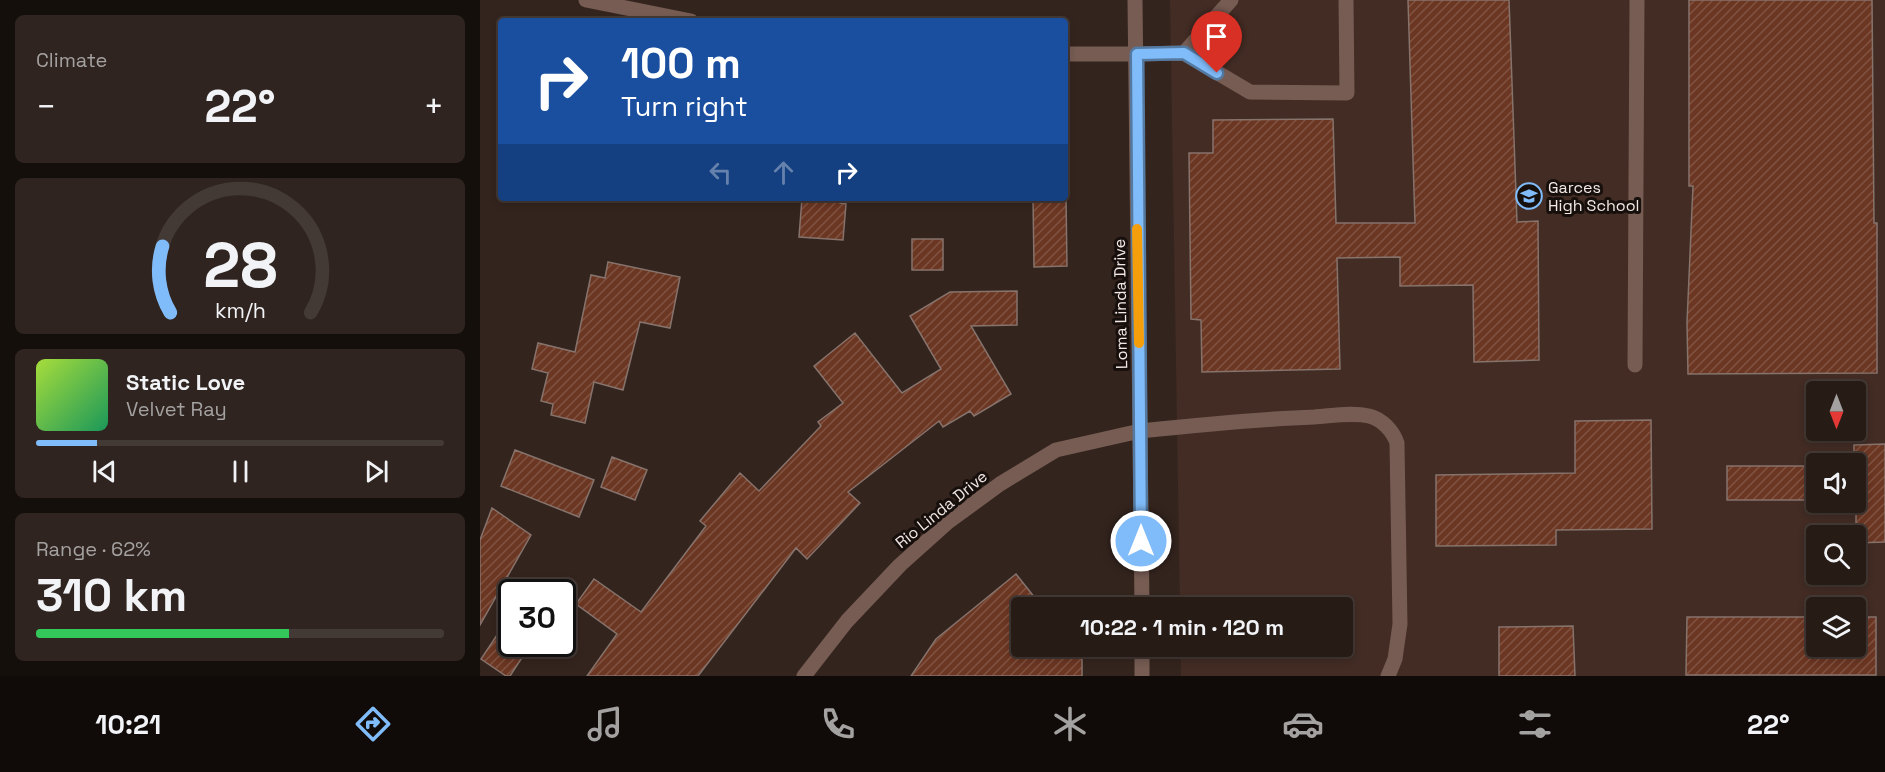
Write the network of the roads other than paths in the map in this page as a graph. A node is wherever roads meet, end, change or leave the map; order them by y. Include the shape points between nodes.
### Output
1 (586, 0) edge
2 (1135, 0) edge
3 (1231, 0) edge
4 (1346, 0) edge
5 (1636, 0) edge
6 (676, 18) edge
7 (1184, 53) junction
8 (1068, 54) edge
9 (1137, 54) junction
10 (1635, 365) dead end
11 (1140, 431) junction
12 (1142, 597) edge
13 (1142, 657) edge
14 (804, 676) edge
15 (1142, 676) edge
16 (1388, 676) edge

1 - 6 street
2 - 9 street, Loma Linda Drive
3 - 7 street
4 - 7 street via 1347,93 1250,92
5 - 10 street
7 - 9 street
8 - 9 street
9 - 11 street, Loma Linda Drive
11 - 12 street, Loma Linda Drive
11 - 14 street, Rio Linda Drive via 1056,450 948,522 900,564 847,621
11 - 16 street, Rio Linda Drive via 1238,420 1345,415 1370,416 1382,422 1397,443 1400,624
13 - 15 street

